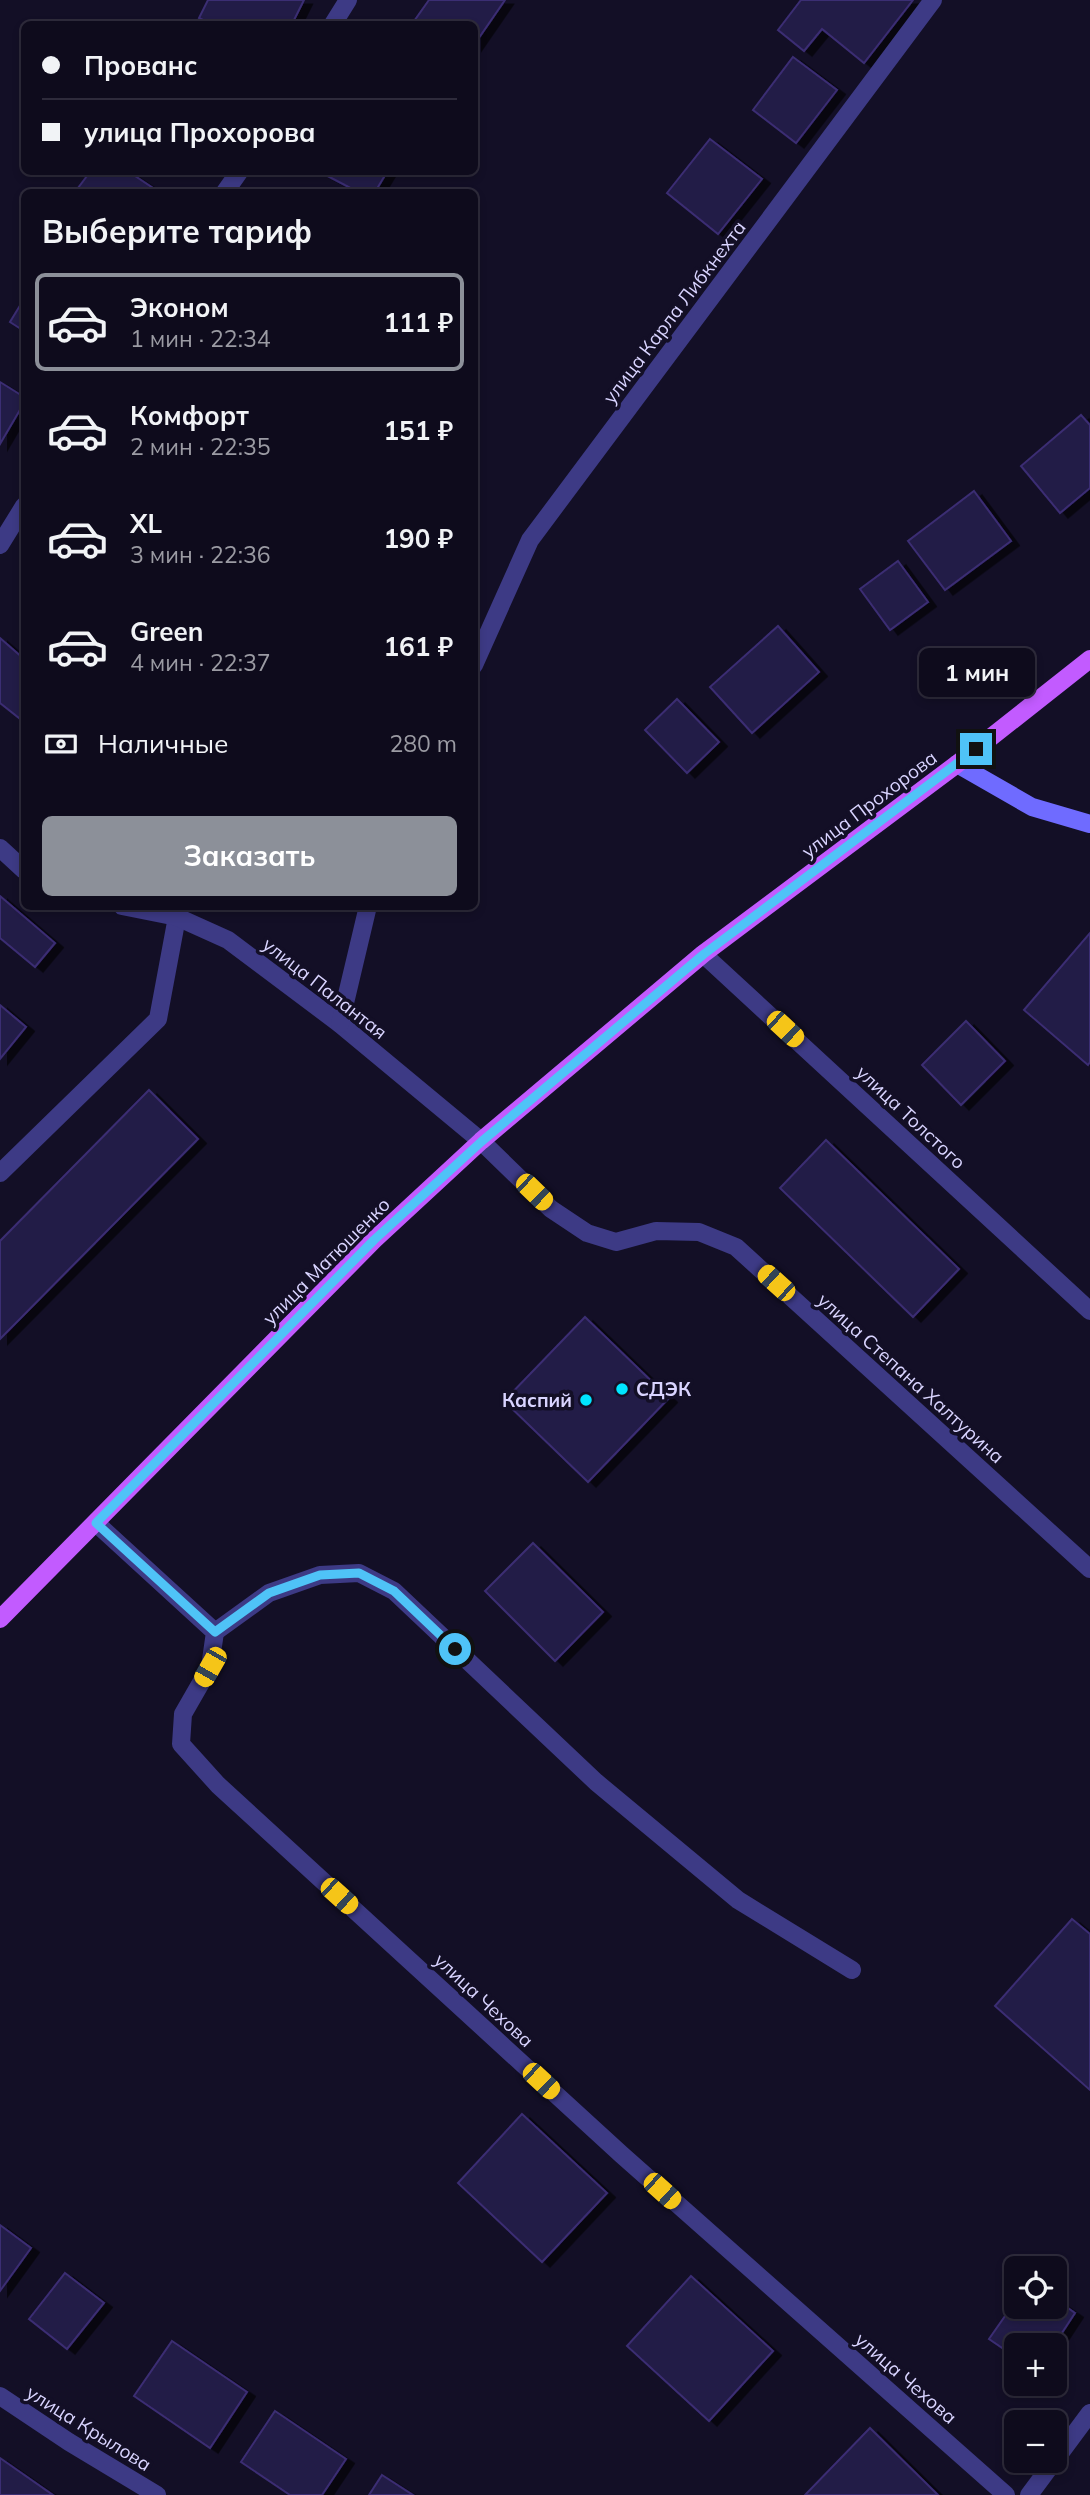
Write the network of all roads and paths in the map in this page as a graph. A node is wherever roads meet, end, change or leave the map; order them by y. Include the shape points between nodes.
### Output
1 (348, 0) edge
2 (933, 0) edge
3 (335, 21) edge
4 (21, 511) edge
5 (0, 545) edge
6 (478, 655) edge
7 (1090, 659) edge
8 (957, 764) junction
9 (1090, 824) edge
10 (0, 848) edge
11 (21, 867) edge
12 (142, 910) edge
13 (367, 910) edge
14 (177, 917) junction
15 (704, 954) junction
16 (340, 1024) junction
17 (481, 1142) junction
18 (0, 1173) edge
19 (1090, 1311) edge
20 (96, 1523) junction
21 (1090, 1569) edge
22 (0, 1619) edge
23 (215, 1632) junction
24 (852, 1970) dead end
25 (0, 2396) edge
26 (1090, 2413) edge
27 (1067, 2444) edge
28 (1045, 2473) edge
29 (156, 2495) edge
30 (1006, 2495) edge
31 (1029, 2495) edge

1 - 3 street
2 - 6 street, улица Карла Либкнехта via 530,540
4 - 5 street
7 - 8 main road, улица Прохорова
8 - 9 main road via 1032,807
8 - 15 main road, улица Прохорова
10 - 11 street
12 - 14 street, улица Палантая
13 - 16 street
14 - 16 street, улица Палантая via 228,940
14 - 18 street via 158,1018
15 - 17 main road, улица Матюшенко
15 - 19 street, улица Толстого
16 - 17 street, улица Палантая
17 - 20 main road, улица Матюшенко via 374,1240
17 - 21 street, улица Степана Халтурина via 551,1209 587,1233 616,1242 656,1231 699,1232 736,1247
20 - 22 main road, улица Матюшенко
20 - 23 street
23 - 24 street via 269,1593 320,1575 359,1573 394,1591 596,1782 687,1858 738,1900
23 - 30 street, улица Чехова via 210,1667 183,1714 181,1744 218,1785 622,2155
25 - 29 street, улица Крылова
26 - 27 street
28 - 31 street

